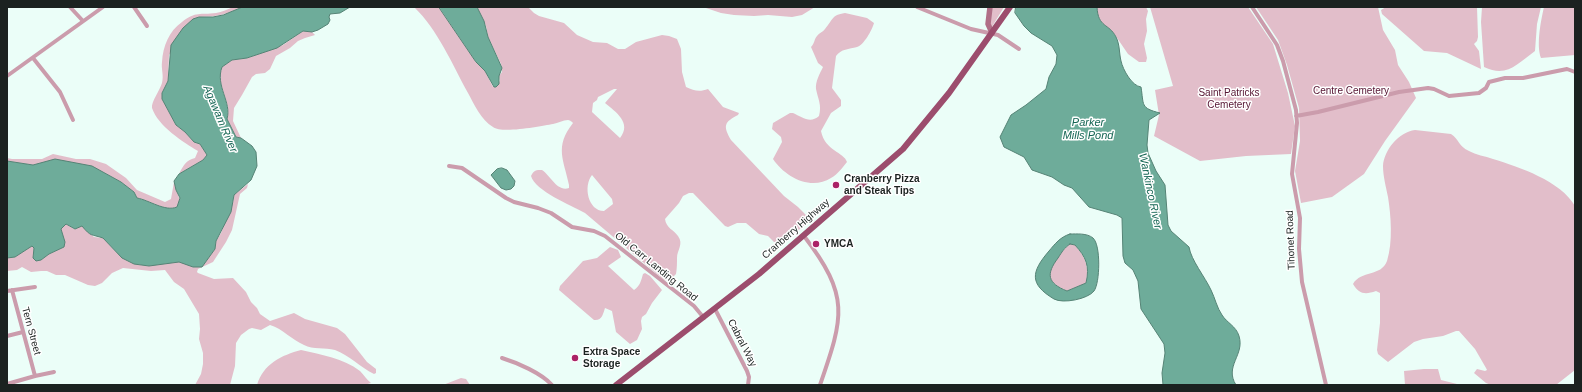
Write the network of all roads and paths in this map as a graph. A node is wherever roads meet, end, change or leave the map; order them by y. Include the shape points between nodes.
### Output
1 (70, 7) edge
2 (103, 7) edge
3 (134, 7) edge
4 (917, 7) edge
5 (990, 7) edge
6 (1010, 7) edge
7 (1252, 7) edge
8 (83, 21) junction
9 (147, 26) dead end
10 (992, 33) junction
11 (1019, 49) dead end
12 (33, 58) junction
13 (1575, 72) edge
14 (7, 76) edge
15 (1296, 116) junction
16 (73, 120) dead end
17 (449, 166) dead end
18 (804, 236) junction
19 (35, 287) dead end
20 (9, 291) edge
21 (715, 309) junction
22 (704, 318) junction
23 (23, 332) junction
24 (7, 336) edge
25 (502, 358) dead end
26 (54, 372) dead end
27 (35, 376) junction
28 (7, 384) edge
29 (552, 385) edge
30 (616, 385) edge
31 (748, 385) edge
32 (820, 385) edge
33 (1326, 385) edge

1 - 8 street
2 - 8 street
3 - 9 street
4 - 10 street via 971,29
5 - 10 main road via 988,24
6 - 10 main road, Cranberry Highway
7 - 15 street, Tihonet Road via 1277,45 1290,85
8 - 12 street
10 - 11 street
10 - 18 main road, Cranberry Highway via 903,149
12 - 14 street
12 - 16 street via 60,92
13 - 15 street via 1567,70 1523,78 1505,78 1489,82 1479,93 1448,96 1428,88 1399,92
15 - 33 street, Tihonet Road via 1292,174 1300,218 1299,267
17 - 22 street, Old Carr Landing Road via 462,168 514,202 551,213 572,227 605,236 694,306
18 - 21 main road, Cranberry Highway
18 - 32 street via 830,273 839,303 837,332
19 - 20 street
20 - 23 street, Tern Street
21 - 22 main road, Cranberry Highway
21 - 31 street, Cabral Way via 747,371
22 - 30 main road, Cranberry Highway
23 - 24 street
23 - 27 street, Tern Street
25 - 29 street via 529,369
26 - 27 street
27 - 28 street

